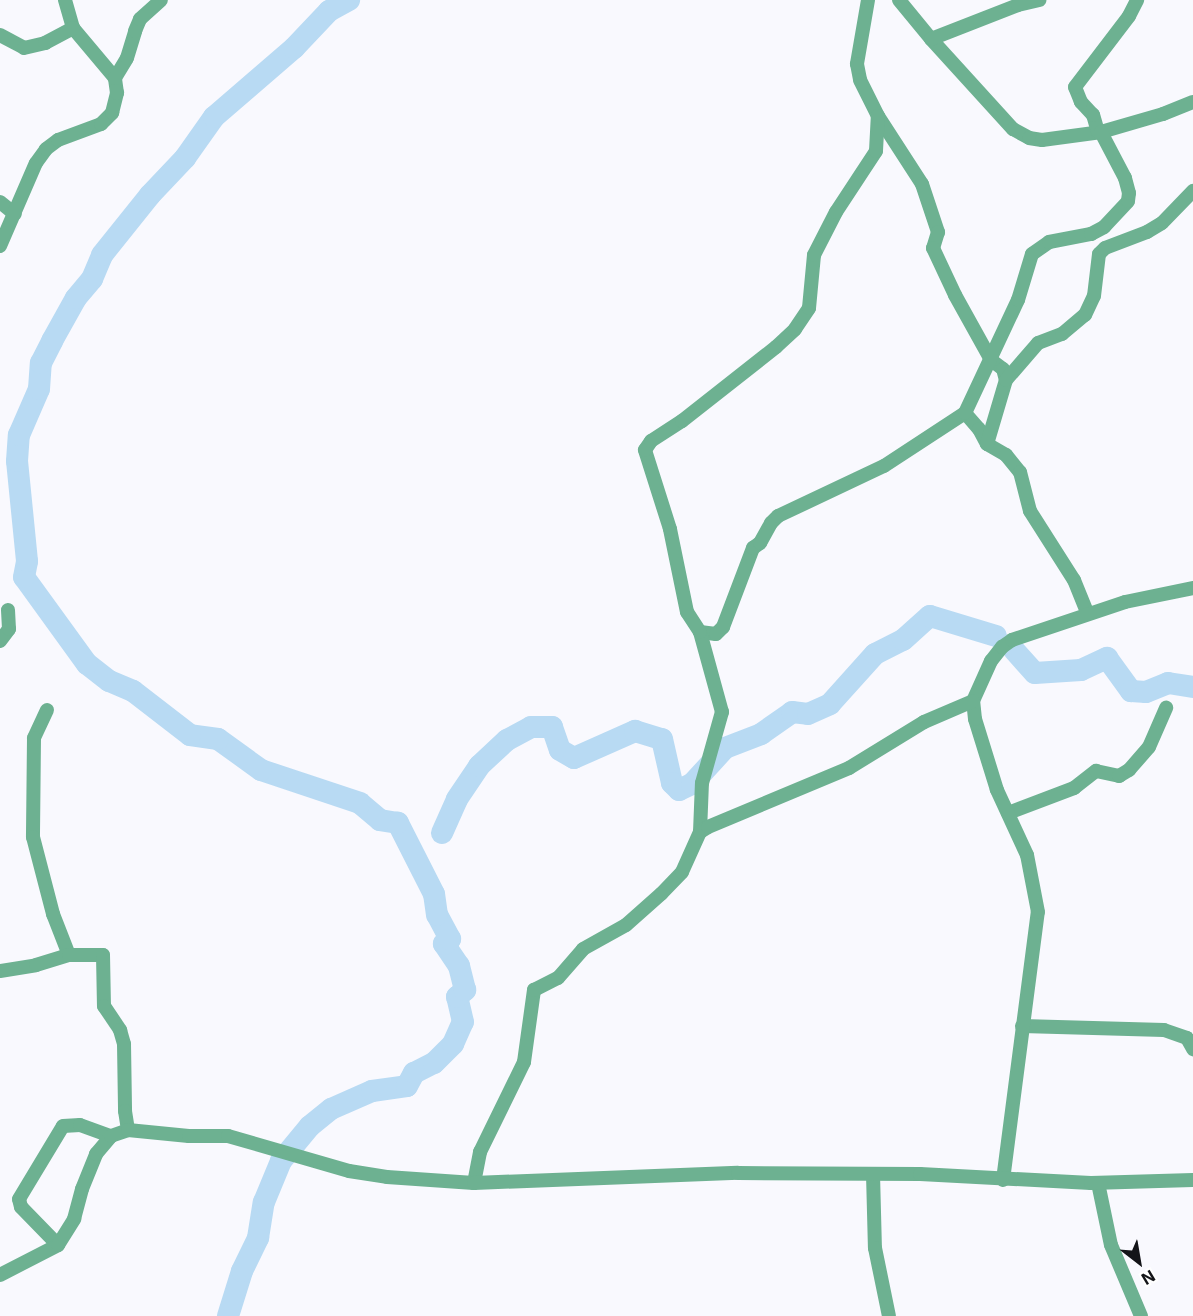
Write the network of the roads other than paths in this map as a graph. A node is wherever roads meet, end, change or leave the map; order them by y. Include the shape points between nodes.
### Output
1 (65, 0) edge
2 (161, 0) edge
3 (868, 0) edge
4 (899, 0) edge
5 (1039, 0) edge
6 (1137, 0) edge
7 (73, 28) junction
8 (0, 35) edge
9 (931, 39) junction
10 (115, 78) junction
11 (1193, 102) edge
12 (878, 116) junction
13 (1100, 132) junction
14 (1193, 191) edge
15 (0, 202) edge
16 (15, 214) junction
17 (0, 246) edge
18 (991, 360) junction
19 (1006, 380) junction
20 (965, 413) junction
21 (987, 444) junction
22 (1193, 588) edge
23 (8, 610) dead end
24 (1087, 613) junction
25 (700, 632) junction
26 (0, 641) edge
27 (973, 701) junction
28 (1166, 708) dead end
29 (47, 710) dead end
30 (1008, 813) junction
31 (700, 832) junction
32 (69, 955) junction
33 (0, 971) edge
34 (1022, 1026) junction
35 (1193, 1049) edge
36 (128, 1130) junction
37 (111, 1136) junction
38 (873, 1174) junction
39 (1003, 1180) junction
40 (1193, 1180) edge
41 (474, 1183) junction
42 (1098, 1183) junction
43 (58, 1245) junction
44 (0, 1275) edge
45 (889, 1316) edge
46 (1141, 1316) edge

1 - 7 street
2 - 10 street via 140,20 127,58
3 - 12 street via 857,64 860,80
4 - 9 street
5 - 9 street
6 - 13 street via 1075,87
7 - 8 street via 45,43 24,48
7 - 10 street
9 - 13 street via 1013,129 1029,138 1042,140
10 - 16 street via 117,93 112,113 100,124 58,140 46,149
11 - 13 street
12 - 18 street via 922,184 938,232 933,248
12 - 25 street via 876,151 836,212 814,255 812,297 804,315 776,347 651,441 645,450 670,529 687,612
13 - 18 street via 1125,178 1128,201 1104,227 1091,234 1049,242 1032,254 1018,300
14 - 19 street via 1162,223 1099,254 1094,296 1085,315 1062,333 1038,343
15 - 16 street
16 - 17 street
18 - 19 street via 1003,369
18 - 20 street via 980,375
19 - 21 street
20 - 21 street
20 - 25 street via 884,466 778,516 753,548 723,627 716,634
21 - 24 street via 1006,455 1020,472 1030,511 1074,580
22 - 24 street
23 - 26 street via 9,629
24 - 27 street via 1002,647 991,661
25 - 31 street via 722,712 702,783
27 - 30 street via 997,790
27 - 31 street via 924,722 849,768
28 - 30 street via 1149,747 1129,770 1119,776 1096,771 1074,788
29 - 32 street via 34,738 33,837 53,914
30 - 34 street via 1030,864 1038,912
31 - 41 street via 682,872 661,894 626,925 583,949 558,978 534,990 524,1062 480,1152
32 - 33 street
32 - 36 street via 103,955 105,1006 124,1044
34 - 35 street via 1164,1030 1187,1038
34 - 39 street
36 - 37 street
36 - 41 street via 228,1136 349,1171
37 - 43 street via 96,1154 74,1219
37 - 43 street via 80,1125 63,1126 19,1199 21,1208
38 - 39 street
38 - 41 street via 738,1173
38 - 45 street via 874,1248
39 - 42 street
40 - 42 street
42 - 46 street via 1111,1245
43 - 44 street

